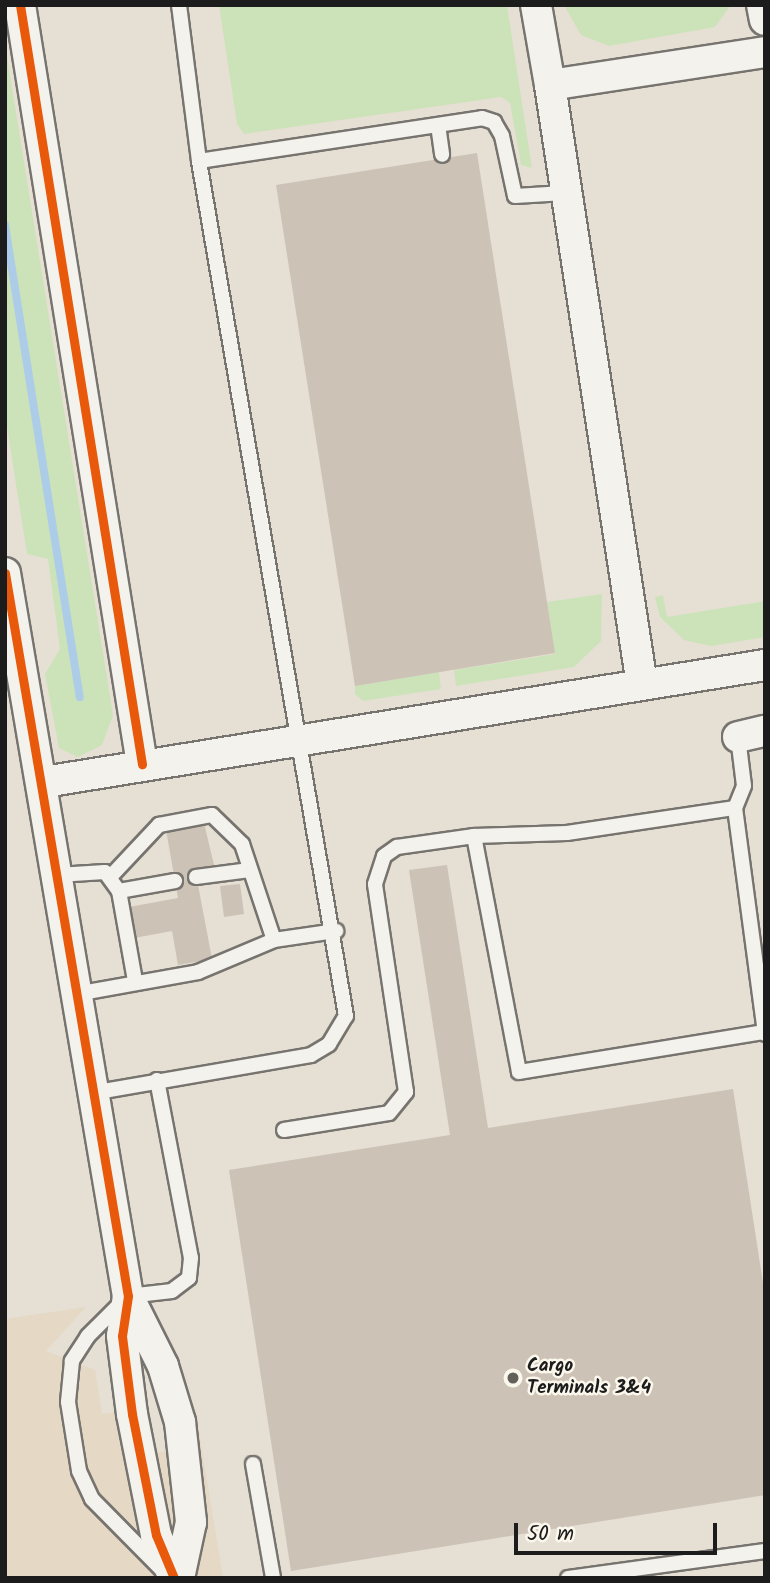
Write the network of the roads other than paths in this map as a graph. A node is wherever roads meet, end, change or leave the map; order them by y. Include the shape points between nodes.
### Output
1 (20, 5) edge
2 (178, 5) edge
3 (536, 5) edge
4 (762, 5) edge
5 (765, 20) edge
6 (765, 52) edge
7 (550, 85) junction
8 (438, 125) junction
9 (442, 155) dead end
10 (198, 161) junction
11 (565, 193) junction
12 (5, 573) edge
13 (765, 665) edge
14 (642, 685) junction
15 (14, 690) edge
16 (751, 734) edge
17 (296, 737) junction
18 (142, 764) junction
19 (44, 782) junction
20 (735, 808) junction
21 (474, 836) junction
22 (250, 870) junction
23 (57, 875) junction
24 (112, 875) junction
25 (197, 877) dead end
26 (175, 881) dead end
27 (120, 891) junction
28 (336, 931) junction
29 (274, 940) junction
30 (135, 981) junction
31 (76, 994) junction
32 (765, 1033) edge
33 (157, 1080) junction
34 (92, 1093) junction
35 (284, 1130) dead end
36 (128, 1296) junction
37 (253, 1464) dead end
38 (765, 1551) edge
39 (172, 1578) edge
40 (179, 1578) edge
41 (273, 1578) edge
42 (568, 1578) edge

1 - 18 street
2 - 10 lane
3 - 7 street
4 - 5 street
6 - 7 street
7 - 11 street
8 - 9 lane
8 - 10 lane
8 - 11 lane via 495,122 515,196
10 - 17 lane
11 - 14 street
12 - 15 street
13 - 14 street
14 - 17 street
15 - 19 street
16 - 20 lane via 744,786
17 - 18 street
17 - 28 lane
18 - 19 street
19 - 23 street
20 - 21 lane via 567,832
20 - 32 lane
21 - 32 lane via 519,1072
21 - 35 lane via 397,847 377,871 406,1092 400,1106
22 - 24 lane via 236,835 212,815 159,825
22 - 25 lane
22 - 29 lane
23 - 24 lane
23 - 31 street
24 - 27 lane
26 - 27 lane
27 - 30 lane
28 - 29 lane
28 - 33 lane via 346,1016 329,1044 311,1055
29 - 30 lane via 198,972
30 - 31 lane
31 - 34 street
33 - 34 lane
33 - 36 lane via 191,1258 189,1278 172,1291
34 - 36 street
36 - 39 street via 122,1336 131,1402 156,1535
36 - 39 lane via 72,1361 68,1402 79,1471 92,1499
36 - 40 street via 163,1366 180,1422 191,1521
37 - 41 lane
38 - 42 lane

